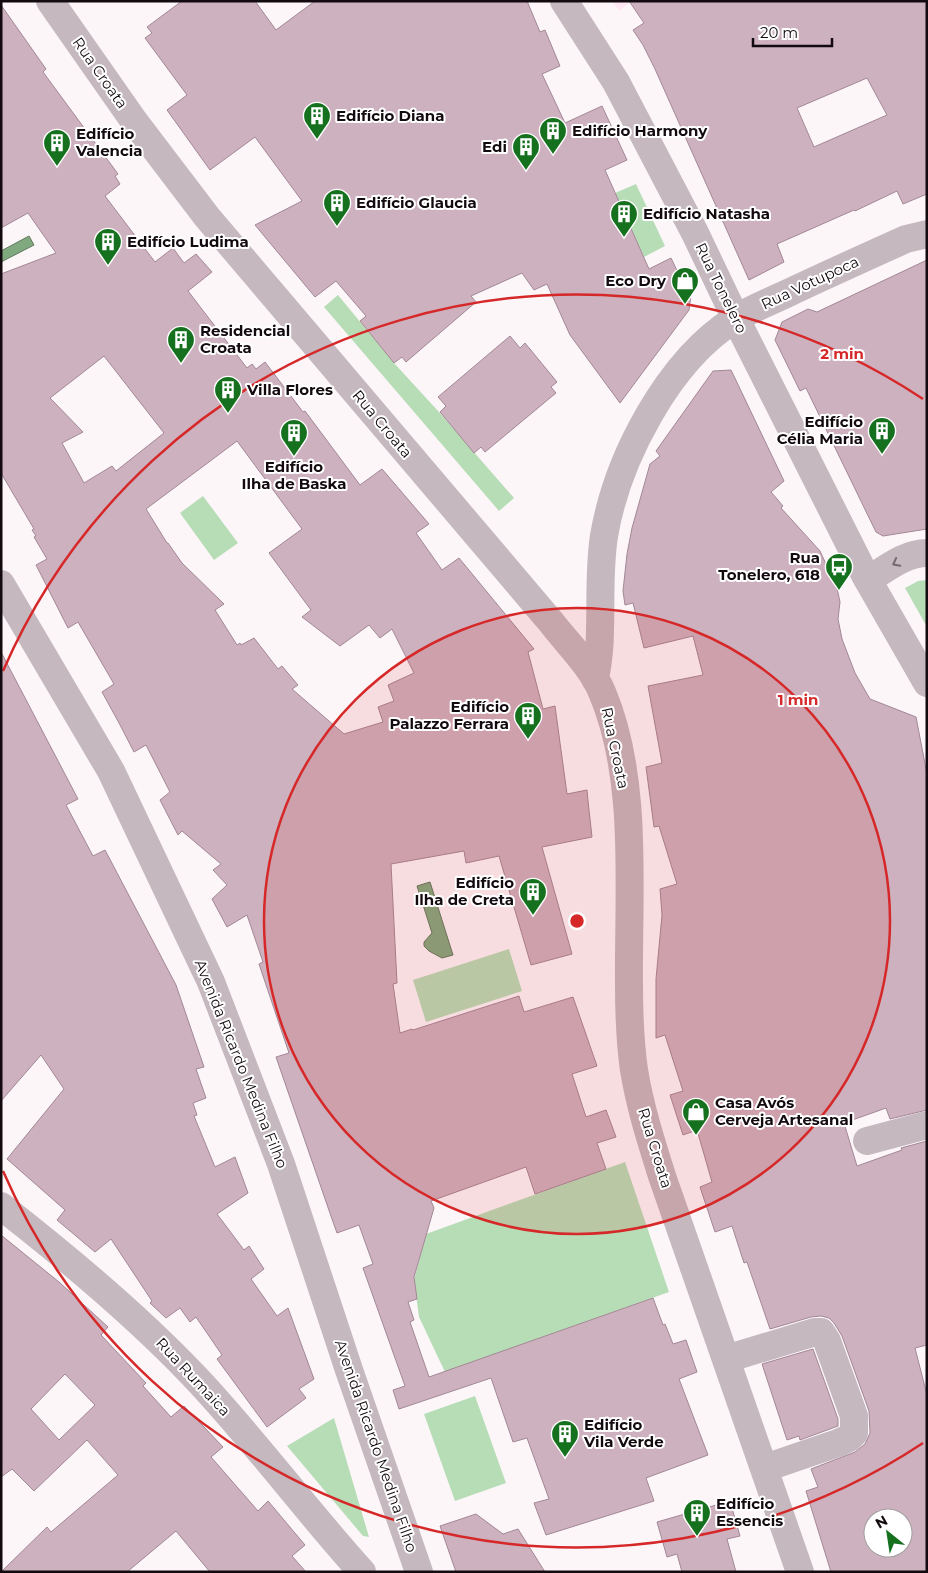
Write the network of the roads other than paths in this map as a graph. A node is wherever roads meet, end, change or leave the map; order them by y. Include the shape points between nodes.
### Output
1 (50, 1) edge
2 (564, 1) edge
3 (927, 234) edge
4 (736, 319) junction
5 (927, 553) edge
6 (868, 580) junction
7 (1, 584) edge
8 (596, 679) junction
9 (927, 684) edge
10 (927, 1125) edge
11 (867, 1141) dead end
12 (1, 1206) edge
13 (726, 1359) junction
14 (765, 1468) junction
15 (362, 1572) edge
16 (419, 1572) edge
17 (800, 1572) edge

1 - 8 street, Rua Croata via 134,121 207,217
2 - 4 street, Rua Tonelero via 616,82
3 - 4 street, Rua Votupoca via 906,239
4 - 6 street, Rua Tonelero
4 - 8 street, Rua Votupoca via 704,342 686,361 640,431 623,467 604,538
5 -> 6 street via 899,561
6 - 9 street, Rua Tonelero
7 - 16 street, Avenida Ricardo Medina Filho via 111,771 211,982 281,1164
8 - 13 street, Rua Croata via 612,718 627,806 631,896 629,984 634,1070 655,1155
10 - 11 street
12 - 15 street, Rua Rumaica via 60,1252 162,1343 238,1426
13 - 14 street, Rua Croata
13 - 14 street via 821,1332 834,1360 854,1416 854,1433 838,1443
14 - 17 street, Rua Croata

